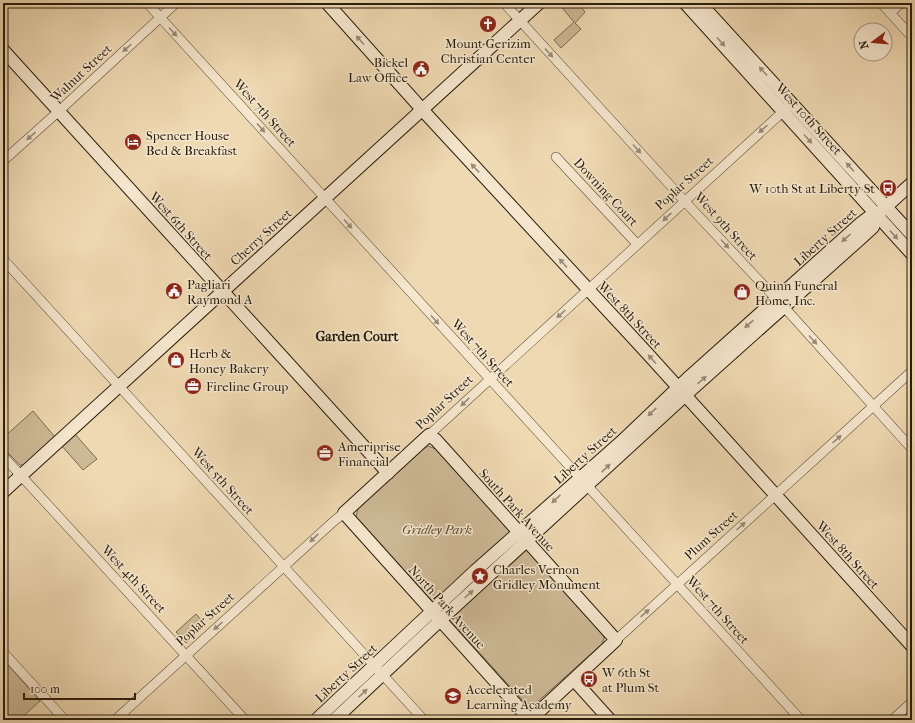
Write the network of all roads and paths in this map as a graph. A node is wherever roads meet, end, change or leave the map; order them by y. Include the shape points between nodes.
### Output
1 (147, 3) edge
2 (176, 3) edge
3 (327, 3) edge
4 (504, 3) edge
5 (539, 3) edge
6 (685, 3) edge
7 (700, 3) edge
8 (881, 3) edge
9 (901, 3) edge
10 (890, 13) junction
11 (705, 16) junction
12 (160, 18) junction
13 (520, 20) junction
14 (912, 37) edge
15 (3, 50) edge
16 (788, 107) junction
17 (422, 109) junction
18 (59, 111) junction
19 (556, 156) dead end
20 (3, 161) edge
21 (912, 183) edge
22 (324, 198) junction
23 (684, 200) junction
24 (886, 206) junction
25 (876, 215) junction
26 (912, 235) edge
27 (637, 244) junction
28 (912, 254) edge
29 (3, 259) edge
30 (587, 290) junction
31 (223, 292) junction
32 (780, 304) junction
33 (912, 371) edge
34 (489, 380) junction
35 (119, 386) junction
36 (681, 392) junction
37 (873, 406) junction
38 (429, 435) junction
39 (912, 449) edge
40 (3, 456) edge
41 (388, 473) junction
42 (21, 476) junction
43 (583, 482) junction
44 (3, 492) edge
45 (775, 496) junction
46 (344, 513) junction
47 (523, 536) junction
48 (284, 567) junction
49 (677, 584) junction
50 (437, 616) junction
51 (616, 640) junction
52 (912, 646) edge
53 (3, 652) edge
54 (186, 656) junction
55 (379, 670) junction
56 (574, 680) junction
57 (912, 702) edge
58 (65, 720) edge
59 (115, 720) edge
60 (245, 720) edge
61 (316, 720) edge
62 (334, 720) edge
63 (424, 720) edge
64 (530, 720) edge
65 (610, 720) edge
66 (801, 720) edge
67 (892, 720) edge

1 - 12 street, West 7th Street
2 - 12 street, Walnut Street
17 -> 3 street, West 8th Street
4 - 13 street, West 9th Street
5 - 13 street, Cherry Street
6 - 11 street, West 10th Street
7 - 11 street, West 10th Street
8 - 10 street
9 - 10 street
10 - 14 street
11 - 16 street, West 10th Street
12 -> 18 street, Walnut Street
12 -> 22 street, West 7th Street
13 - 17 street, Cherry Street
13 -> 23 street, West 9th Street
15 - 18 street, West 6th Street
16 -> 23 street, Poplar Street
24 -> 16 street, West 10th Street
16 -> 25 street, West 10th Street
17 - 22 street, Cherry Street
30 -> 17 street, West 8th Street
18 -> 20 street, Walnut Street
18 - 31 street, West 6th Street
19 - 27 street, Downing Court
21 - 24 street, Liberty Street
22 - 31 street, Cherry Street
22 -> 34 street, West 7th Street
23 -> 27 street, Poplar Street
23 -> 32 street, West 9th Street
24 - 25 street, Liberty Street
24 - 26 street, West 10th Street
25 -> 28 street, West 10th Street
25 - 32 street, Liberty Street via 873,227
27 - 30 street, Poplar Street
29 - 35 street, West 5th Street
30 -> 34 street, Poplar Street
36 -> 30 street, West 8th Street
31 - 35 street, Cherry Street
31 - 41 street, West 6th Street
32 - 36 street, Liberty Street
32 -> 37 street, West 9th Street
33 - 37 street, Plum Street
34 -> 38 street, Poplar Street
34 - 43 street, West 7th Street
35 - 42 street, Cherry Street
35 - 48 street, West 5th Street
36 - 43 street, Liberty Street via 621,442
36 - 45 street, West 8th Street
37 - 39 street, West 9th Street
45 -> 37 street, Plum Street
38 - 41 street, Poplar Street
38 - 47 street, South Park Avenue
40 - 42 street, West 4th Street
41 - 46 street, Poplar Street
42 - 44 street, Cherry Street
42 - 54 street, West 4th Street
43 - 47 street, Liberty Street
43 - 49 street, West 7th Street
49 -> 45 street, Plum Street
45 - 52 street, West 8th Street
46 -> 48 street, Poplar Street
46 - 50 street, North Park Avenue
47 - 50 street, Liberty Street
47 - 51 street, South Park Avenue
48 -> 54 street, Poplar Street
48 - 55 street, West 5th Street
51 -> 49 street, Plum Street
49 - 66 street, West 7th Street
50 - 55 street, Liberty Street
50 - 64 street, North Park Avenue
51 - 56 street, Plum Street
53 - 58 street
54 - 59 street, Poplar Street
54 - 60 street, West 4th Street
55 - 61 street, Liberty Street
62 -> 55 street, Liberty Street
55 - 63 street, West 5th Street
56 - 64 street, Plum Street
56 - 65 street
57 - 67 street

